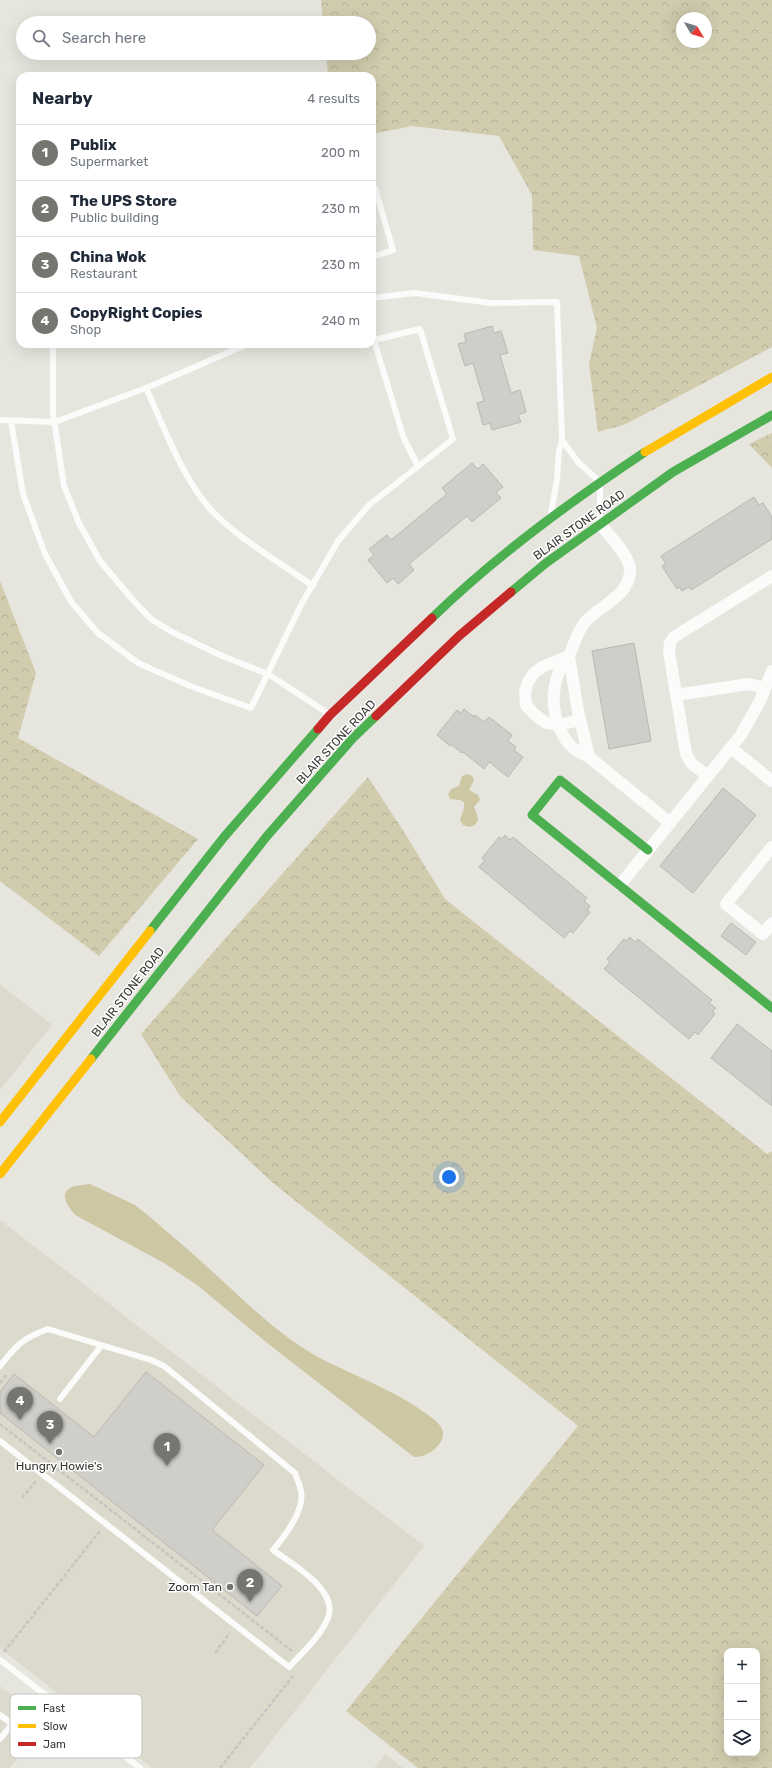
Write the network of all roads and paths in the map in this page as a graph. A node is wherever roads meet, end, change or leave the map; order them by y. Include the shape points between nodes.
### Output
1 (376, 195) edge
2 (376, 256) edge
3 (376, 298) edge
4 (376, 336) edge
5 (376, 347) edge
6 (53, 348) edge
7 (239, 348) edge
8 (772, 377) edge
9 (146, 388) junction
10 (772, 415) edge
11 (0, 420) edge
12 (11, 421) junction
13 (55, 422) junction
14 (562, 440) junction
15 (418, 466) junction
16 (600, 482) junction
17 (550, 520) junction
18 (600, 524) junction
19 (772, 576) edge
20 (313, 586) junction
21 (569, 656) junction
22 (772, 671) edge
23 (268, 674) junction
24 (765, 688) junction
25 (676, 695) junction
26 (330, 715) junction
27 (580, 720) junction
28 (559, 725) junction
29 (731, 748) junction
30 (589, 757) junction
31 (708, 776) junction
32 (772, 781) edge
33 (670, 823) junction
34 (772, 847) edge
35 (648, 850) junction
36 (620, 885) junction
37 (772, 924) edge
38 (770, 1002) edge
39 (0, 1122) edge
40 (0, 1174) edge
41 (101, 1346) junction
42 (0, 1366) edge
43 (60, 1399) dead end
44 (0, 1441) edge
45 (114, 1513) dead end
46 (106, 1523) junction
47 (0, 1659) edge
48 (45, 1694) edge
49 (0, 1715) edge
50 (10, 1722) edge
51 (10, 1726) edge
52 (0, 1739) edge
53 (127, 1758) edge
54 (140, 1768) edge

1 - 2 lane via 393,250
3 - 14 lane via 415,293 491,303 557,302
4 - 15 lane via 420,329 453,439
5 - 15 lane via 404,440
6 - 13 lane
7 - 9 lane
8 - 16 main road, BLAIR STONE ROAD via 659,443
9 - 13 lane
9 - 20 lane via 191,482 211,510 229,527
10 - 18 main road, BLAIR STONE ROAD via 673,472
11 - 12 lane
12 - 13 lane
12 - 23 lane via 24,494 45,554 72,603 98,633 138,663 190,686 251,708
13 - 23 lane via 64,486 79,523 100,560 132,600 151,619 172,632
14 - 16 lane via 578,462
14 - 17 lane
15 - 20 lane via 369,505 338,541
16 - 17 main road, BLAIR STONE ROAD
16 - 18 lane
17 - 26 main road, BLAIR STONE ROAD via 526,536 439,611
18 - 21 street via 624,554 630,565 630,573 621,592 580,628
18 - 40 main road, BLAIR STONE ROAD via 546,563 459,636 353,738 267,836
19 - 25 street via 674,637 669,652
20 - 23 lane via 301,605
21 - 27 street
21 - 28 street via 557,675 554,696
21 - 28 street via 534,673 525,692 526,705 534,714 546,723
22 - 24 street
23 - 26 lane
24 - 25 street via 749,684
24 - 29 street via 741,735
25 - 31 street via 686,754 692,764
26 - 39 main road, BLAIR STONE ROAD via 224,837
27 - 28 street
27 - 30 street
28 - 30 street via 571,746
29 - 31 street
29 - 32 street
30 - 33 street
31 - 33 street
33 - 35 street
34 - 37 street via 726,904 763,934
35 - 36 street
35 - 36 main road via 560,780 532,815
36 - 38 main road
41 - 42 lane via 48,1330 33,1334 20,1342
41 - 43 lane
41 - 46 lane via 164,1366 295,1473 302,1492 301,1501 293,1524 273,1550 316,1582 324,1591 330,1607 328,1618 319,1633 289,1667
44 - 46 lane
45 - 46 path
46 - 47 path
47 - 48 lane
49 - 50 lane
51 - 52 lane
53 - 54 lane

